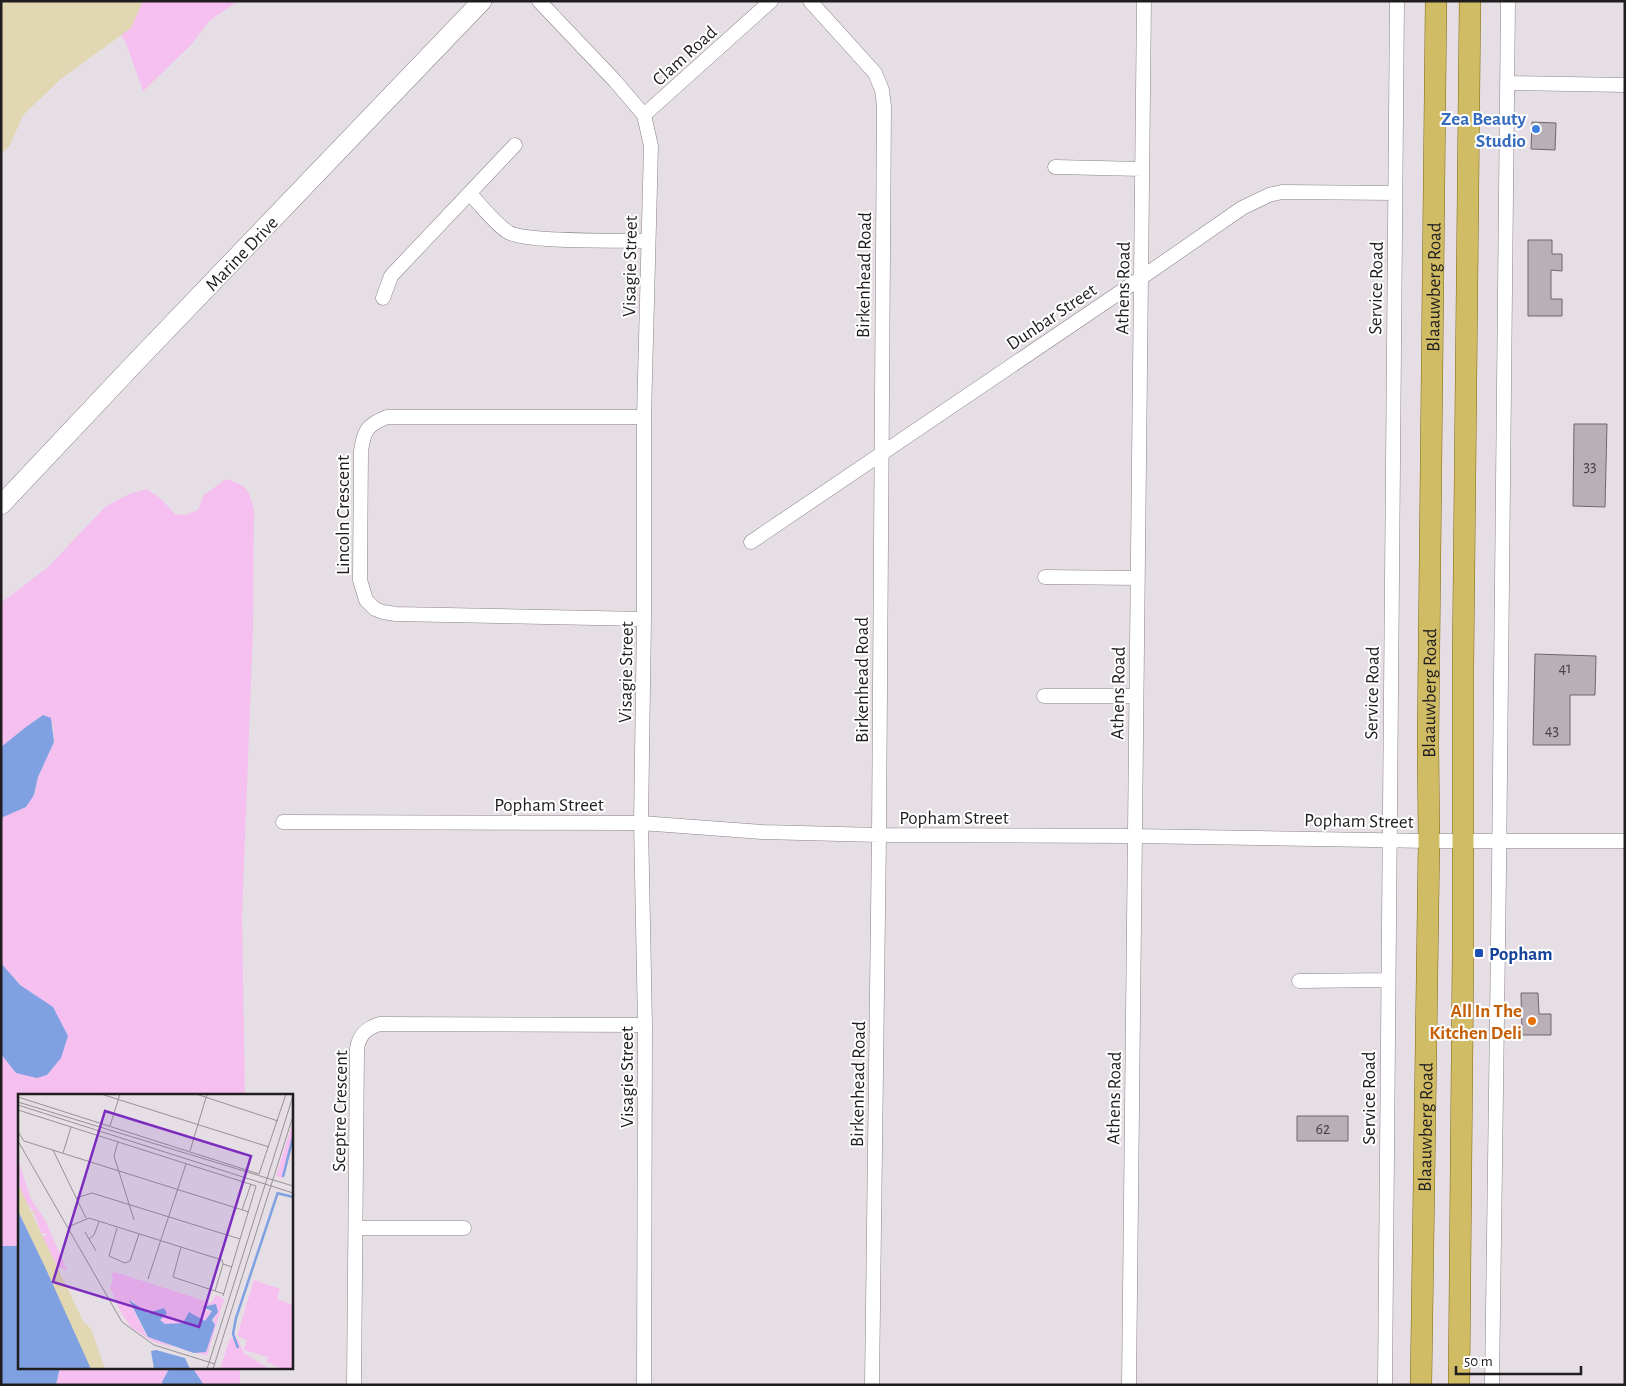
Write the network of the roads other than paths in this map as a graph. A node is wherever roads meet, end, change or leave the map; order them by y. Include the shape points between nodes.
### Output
1 (482, 1) edge
2 (538, 1) edge
3 (771, 1) edge
4 (810, 1) edge
5 (1144, 1) edge
6 (1397, 1) edge
7 (1436, 1) edge
8 (1470, 1) edge
9 (1508, 1) edge
10 (1507, 83) junction
11 (1625, 85) edge
12 (644, 115) junction
13 (515, 145) dead end
14 (1055, 167) dead end
15 (1142, 168) junction
16 (1395, 193) junction
17 (470, 194) junction
18 (648, 241) junction
19 (1141, 278) junction
20 (383, 298) dead end
21 (644, 417) junction
22 (880, 454) junction
23 (1, 505) edge
24 (751, 542) dead end
25 (1045, 577) dead end
26 (1138, 578) junction
27 (644, 618) junction
28 (1044, 696) dead end
29 (1136, 696) junction
30 (283, 822) dead end
31 (641, 823) junction
32 (879, 835) junction
33 (1134, 836) junction
34 (1389, 839) junction
35 (1429, 840) junction
36 (1463, 840) junction
37 (1499, 841) junction
38 (1625, 841) edge
39 (1387, 980) junction
40 (1299, 981) dead end
41 (645, 1025) junction
42 (356, 1228) junction
43 (464, 1228) dead end
44 (354, 1385) edge
45 (644, 1385) edge
46 (872, 1385) edge
47 (1129, 1385) edge
48 (1385, 1385) edge
49 (1421, 1385) edge
50 (1459, 1385) edge
51 (1492, 1385) edge

1 - 23 main road, Marine Drive
2 - 12 street, Visagie Street via 616,81
3 - 12 street, Clam Road
4 - 22 street, Birkenhead Road via 874,73 882,90
5 - 15 street, Athens Road
6 - 16 street, Service Road
7 - 35 main road, Blaauwberg Road
8 - 36 main road, Blaauwberg Road
9 - 10 street
10 - 11 street
10 - 37 street
12 - 18 street, Visagie Street via 651,146
13 - 17 street
14 - 15 street
15 - 19 street, Athens Road
16 - 19 street, Dunbar Street via 1269,194 1235,213
16 - 34 street, Service Road
17 - 18 street via 502,228 515,236
17 - 20 street via 391,276
18 - 21 street, Visagie Street
19 - 22 street, Dunbar Street
19 - 26 street, Athens Road
21 - 27 street, Visagie Street
21 - 27 street, Lincoln Crescent via 387,418 374,423 363,436 361,450 360,580 366,600 375,609 396,614
22 - 24 street, Dunbar Street
22 - 32 street, Birkenhead Road
25 - 26 street
26 - 29 street, Athens Road
27 - 31 street, Visagie Street
28 - 29 street
29 - 33 street, Athens Road
30 - 31 street, Popham Street
31 - 32 street, Popham Street via 762,832
31 - 41 street, Visagie Street
32 - 33 street, Popham Street
32 - 46 street, Birkenhead Road
33 - 34 street, Popham Street
33 - 47 street, Athens Road
34 - 35 street, Popham Street
34 - 39 street, Service Road
35 - 36 street, Popham Street
35 - 49 main road, Blaauwberg Road
36 - 37 street, Popham Street
36 - 50 main road, Blaauwberg Road
37 - 38 street, Popham Street
37 - 51 street
39 - 40 street
39 - 48 street, Service Road
41 - 42 street, Sceptre Crescent via 380,1024 367,1029 357,1049
41 - 45 street, Visagie Street
42 - 43 street
42 - 44 street, Sceptre Crescent

